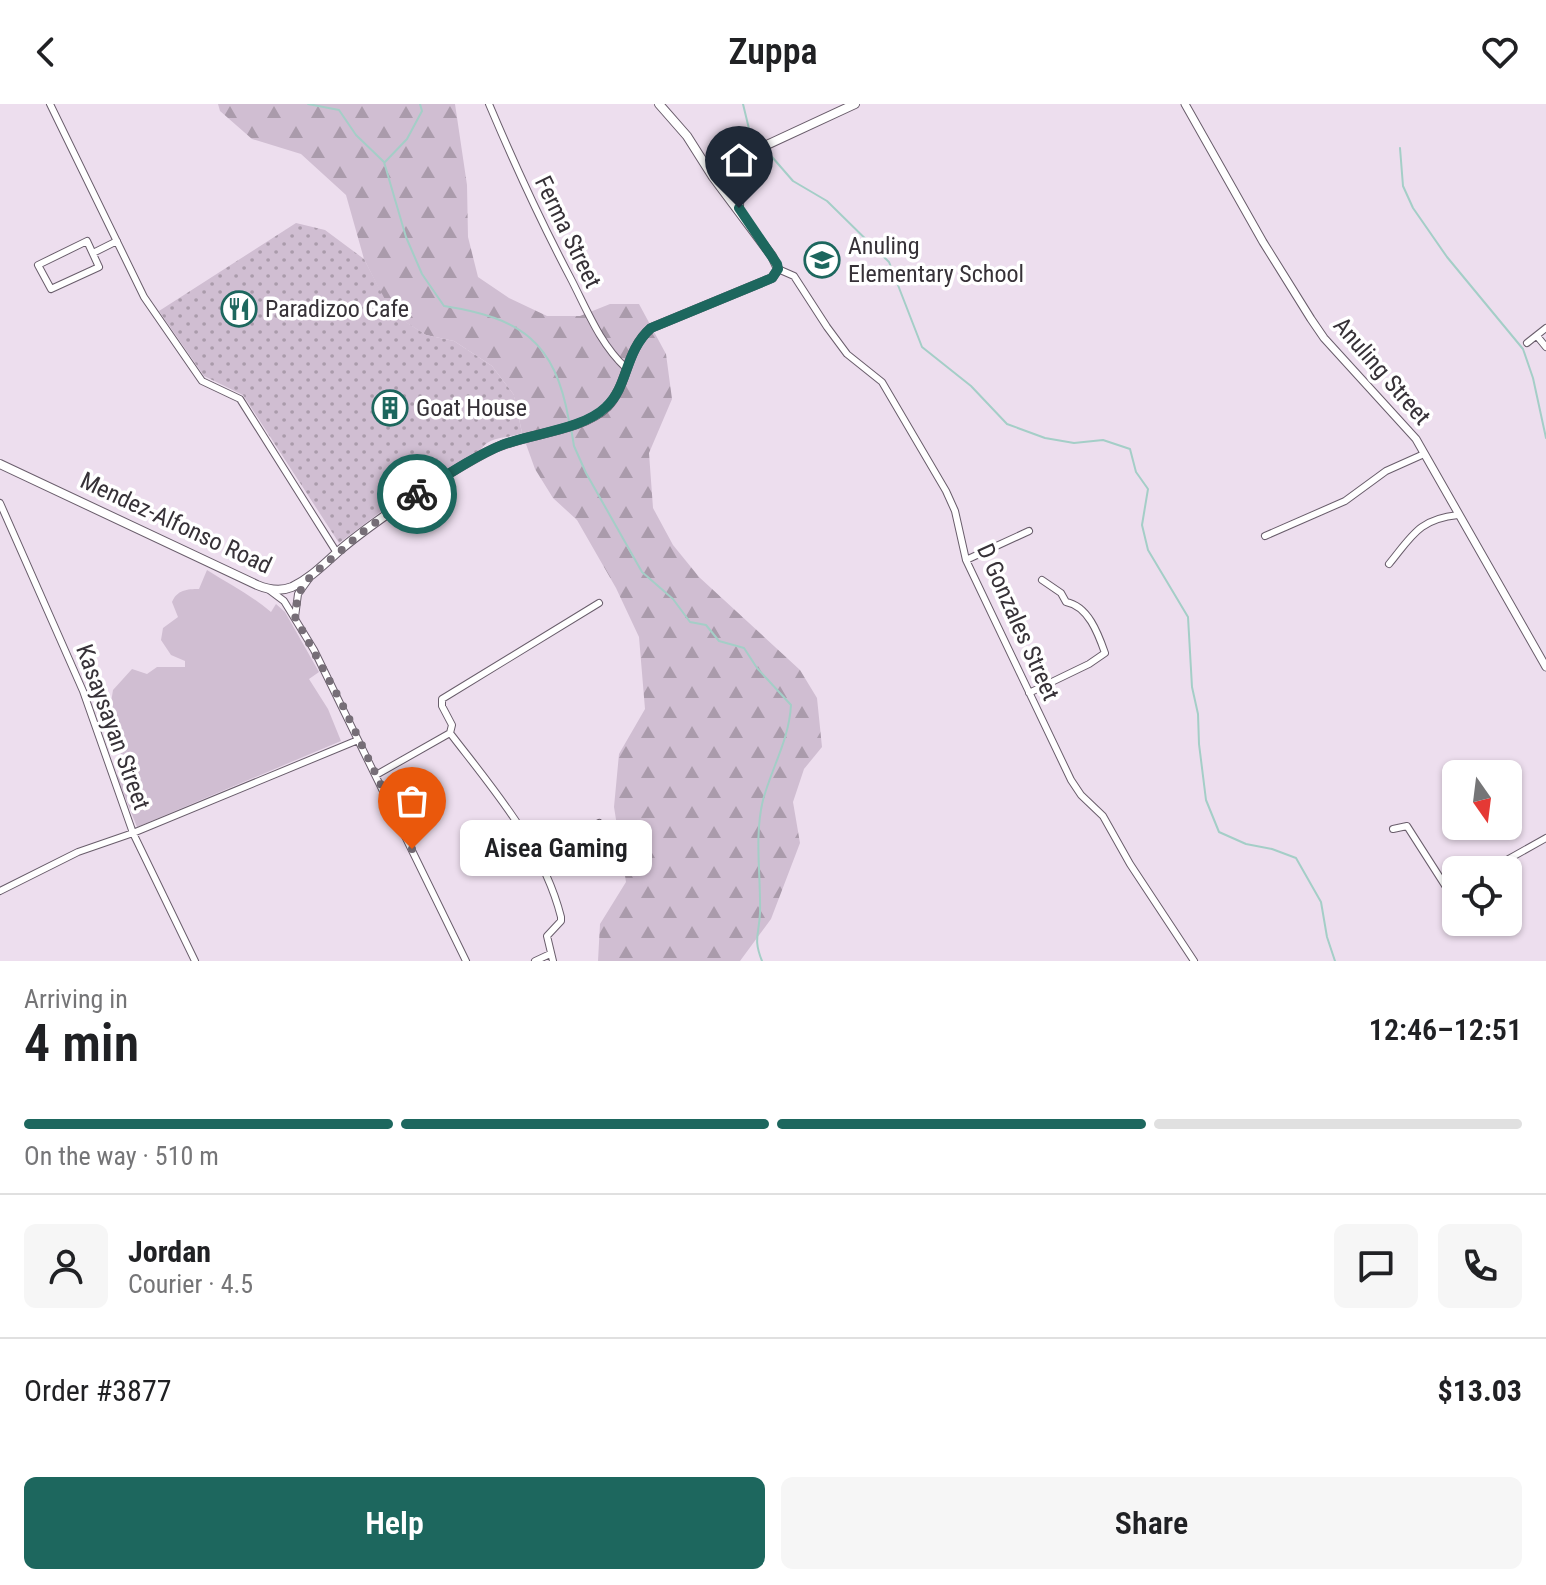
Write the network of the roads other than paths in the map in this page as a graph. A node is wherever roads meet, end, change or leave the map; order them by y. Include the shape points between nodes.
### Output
1 (50, 104) edge
2 (489, 104) edge
3 (659, 104) edge
4 (855, 104) edge
5 (1185, 104) edge
6 (740, 174) junction
7 (713, 177) junction
8 (739, 208) junction
9 (117, 241) junction
10 (93, 253) junction
11 (778, 269) junction
12 (1546, 328) edge
13 (1537, 336) junction
14 (1527, 343) dead end
15 (1546, 347) edge
16 (626, 368) junction
17 (1424, 454) junction
18 (0, 464) edge
19 (0, 503) edge
20 (1458, 515) junction
21 (1029, 531) dead end
22 (1265, 536) dead end
23 (337, 553) junction
24 (966, 560) junction
25 (1389, 564) dead end
26 (310, 577) junction
27 (1042, 580) dead end
28 (268, 589) junction
29 (599, 603) dead end
30 (295, 617) junction
31 (1543, 653) edge
32 (1546, 667) edge
33 (1029, 693) junction
34 (450, 733) junction
35 (358, 740) junction
36 (376, 775) junction
37 (599, 823) dead end
38 (1393, 829) dead end
39 (133, 833) junction
40 (1546, 838) edge
41 (1514, 856) edge
42 (538, 857) junction
43 (1442, 881) edge
44 (0, 891) edge
45 (552, 957) edge
46 (195, 961) edge
47 (466, 961) edge
48 (535, 961) edge
49 (1194, 961) edge

1 - 9 street
2 - 16 street, Ferma Street via 592,321
3 - 7 main road
4 - 6 main road via 769,142 756,150
5 - 17 street, Anuling Street via 1311,319 1401,420
6 - 7 main road via 726,180
6 - 8 main road
7 - 8 main road
8 - 11 main road
9 - 10 street
9 - 23 street via 144,297 202,381 240,399
10 - 10 street via 87,241 38,265 51,289 99,267
11 - 16 main road, Mendez-Alfonso Road via 772,278 651,328
11 - 24 street, D Gonzales Street via 794,276 847,354 887,390 953,504
12 - 13 street
13 - 14 street
13 - 15 street
16 - 23 main road, Mendez-Alfonso Road via 608,406 561,429 493,449 401,505
17 - 20 street, Anuling Street
17 - 22 street via 1386,471 1345,501
18 - 28 main road, Mendez-Alfonso Road
19 - 39 street, Kasaysayan Street via 83,691
20 - 25 street via 1437,517 1418,528
20 - 31 street, Anuling Street
21 - 24 street
23 - 26 main road, Mendez-Alfonso Road
24 - 33 street, D Gonzales Street
26 - 28 main road, Mendez-Alfonso Road via 282,590
26 - 30 street via 298,594
27 - 33 street via 1088,615 1105,653
28 - 30 street
29 - 34 street via 442,699
30 - 35 street
31 - 32 street, Anuling Street
33 - 49 street, D Gonzales Street via 1071,780 1103,816
34 - 36 street
34 - 42 street
35 - 36 street
35 - 39 street
36 - 47 street
37 - 42 street
38 - 43 street via 1407,826
39 - 44 street via 78,852
39 - 46 street, Kasaysayan Street
40 - 41 street
42 - 45 street via 561,917 547,936
45 - 48 street

